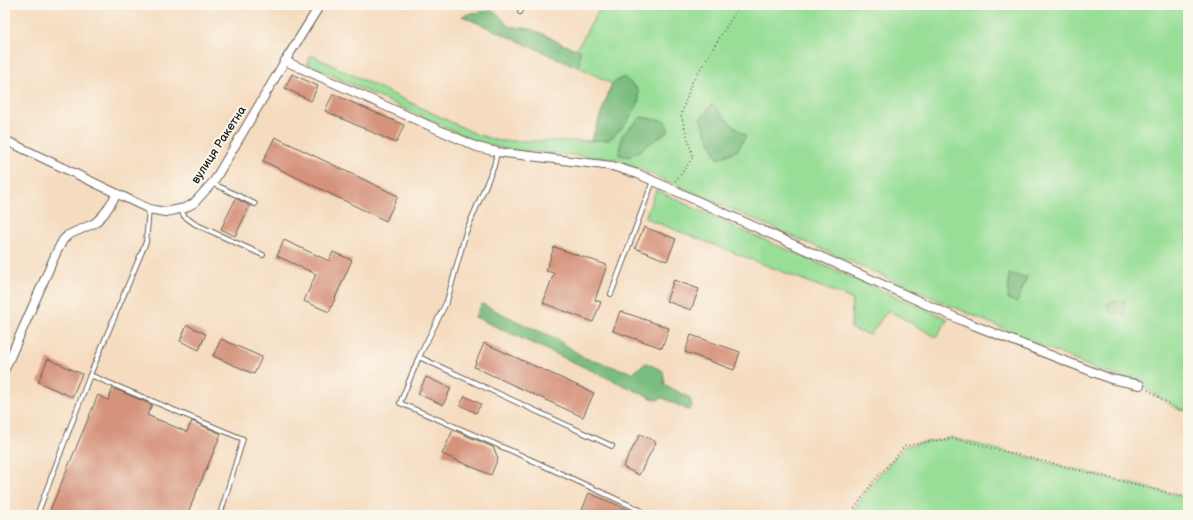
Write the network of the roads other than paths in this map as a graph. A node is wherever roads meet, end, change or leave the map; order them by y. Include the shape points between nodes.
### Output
1 (320, 5) edge
2 (524, 5) edge
3 (520, 12) dead end
4 (286, 61) junction
5 (5, 141) edge
6 (497, 152) junction
7 (653, 180) junction
8 (212, 183) junction
9 (117, 194) junction
10 (255, 204) dead end
11 (150, 209) junction
12 (180, 209) junction
13 (263, 255) dead end
14 (611, 294) dead end
15 (419, 357) junction
16 (5, 369) edge
17 (90, 374) junction
18 (1140, 385) road end
19 (612, 446) dead end
20 (640, 510) dead end
21 (37, 515) edge
22 (220, 515) edge

1 - 4 street, вулиця Ракетна
2 - 3 lane
4 - 6 street via 477,147
4 - 8 street, вулиця Ракетна
5 - 9 street, вулиця Ракетна
6 - 7 street via 612,166
6 - 15 lane via 494,166 466,232 447,301
7 - 14 lane
7 - 18 street via 963,321 1111,379
8 - 10 lane
8 - 12 street, вулиця Ракетна via 194,202
9 - 11 street, вулиця Ракетна
9 - 16 street via 95,223 74,231 63,240
11 - 12 street, вулиця Ракетна via 164,212
11 - 17 lane via 146,242
12 - 13 lane via 184,216 195,224
15 - 19 lane
15 - 20 lane via 400,403
17 - 21 lane
17 - 22 lane via 243,440

